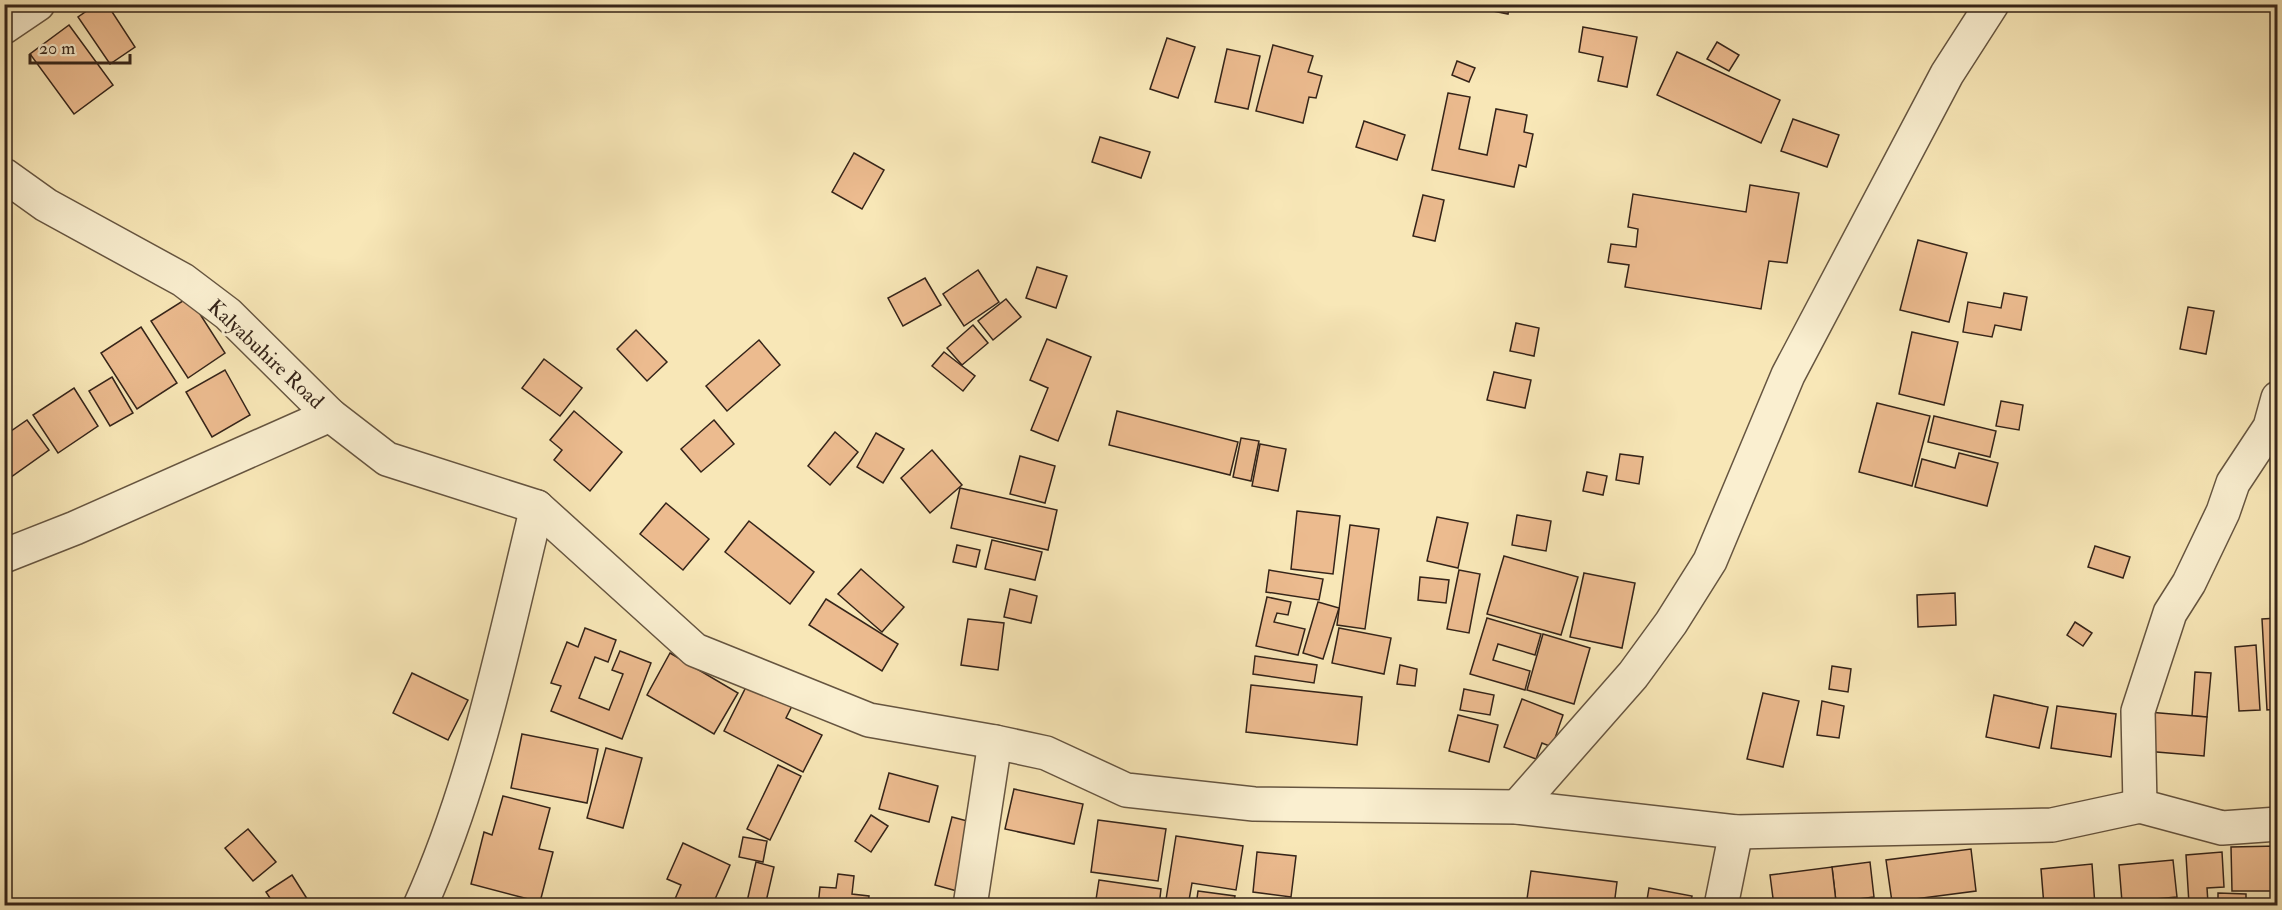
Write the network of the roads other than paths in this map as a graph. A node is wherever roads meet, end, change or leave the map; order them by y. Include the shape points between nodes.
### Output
1 (38, 4) edge
2 (1992, 4) edge
3 (4, 27) edge
4 (4, 175) edge
5 (2277, 398) edge
6 (330, 415) junction
7 (537, 507) junction
8 (4, 556) edge
9 (996, 742) junction
10 (2140, 806) junction
11 (1517, 807) junction
12 (2277, 824) edge
13 (1737, 832) junction
14 (420, 906) edge
15 (970, 906) edge
16 (1721, 906) edge

1 - 3 street
2 - 11 street via 1947,74 1788,375 1710,561 1633,675
4 - 6 street, Kalyabuhire Road via 46,205 183,280 228,314
5 - 10 street via 2270,427 2233,483 2189,583 2170,614 2138,711
6 - 7 street, Kalyabuhire Road via 387,459
6 - 8 street
7 - 9 street via 695,650 869,720
7 - 14 street via 463,795
9 - 11 street via 1046,753 1126,790 1254,804
9 - 15 street
10 - 12 street via 2222,828
10 - 13 street via 2052,825
11 - 13 street
13 - 16 street

